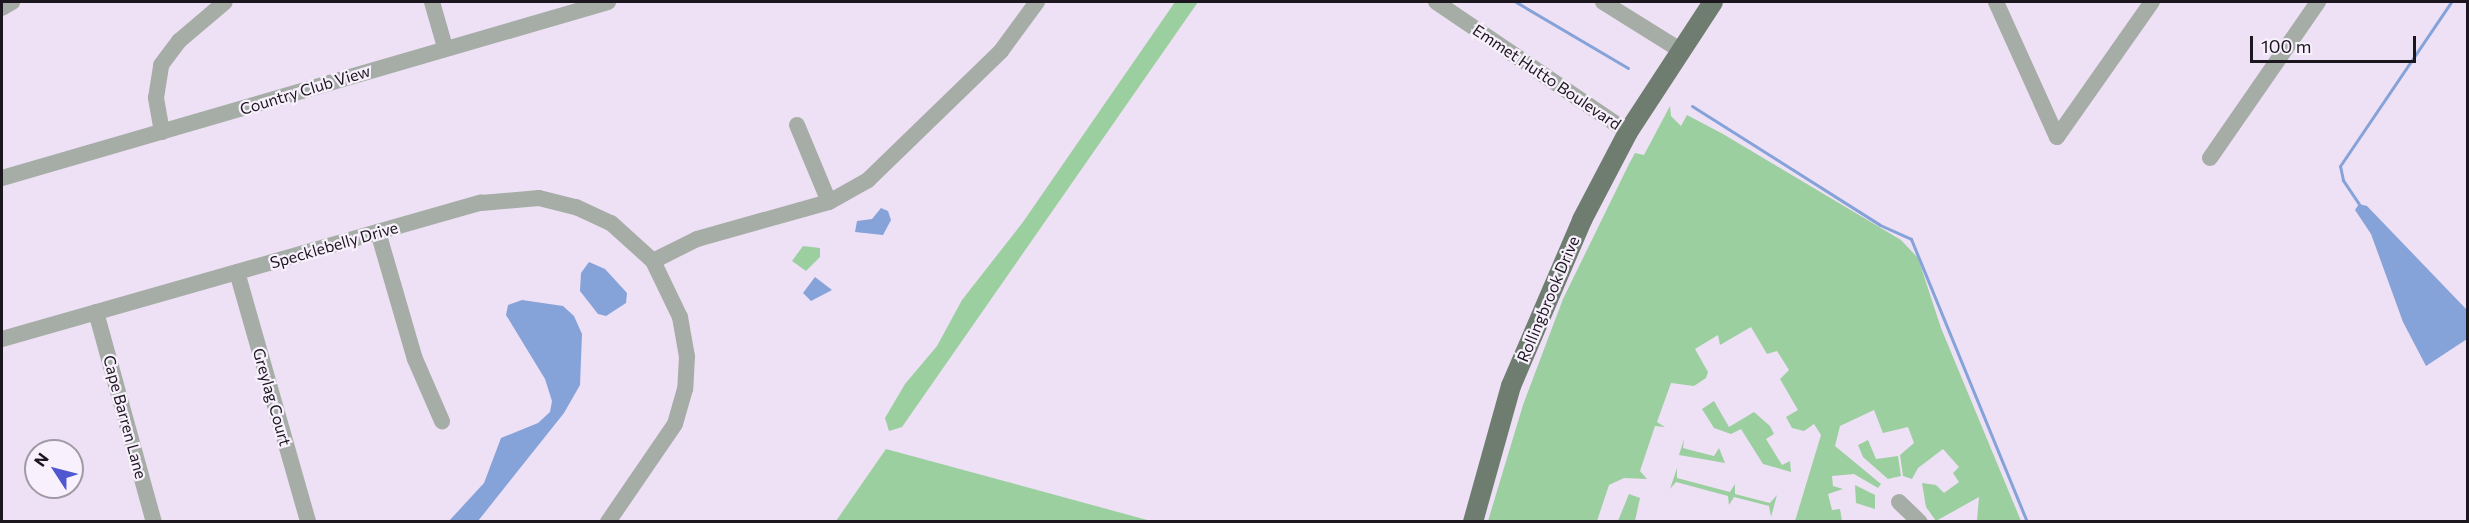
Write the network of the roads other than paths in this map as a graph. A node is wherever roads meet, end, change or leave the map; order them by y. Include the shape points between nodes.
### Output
1 (12, 2) edge
2 (225, 2) edge
3 (432, 2) edge
4 (608, 2) edge
5 (1037, 2) edge
6 (1436, 2) edge
7 (1603, 2) edge
8 (1713, 2) edge
9 (1996, 2) edge
10 (2152, 2) edge
11 (2318, 2) edge
12 (2, 8) edge
13 (445, 47) junction
14 (1680, 50) junction
15 (797, 125) dead end
16 (162, 132) junction
17 (1628, 132) junction
18 (2210, 158) dead end
19 (2, 178) edge
20 (829, 202) junction
21 (378, 232) junction
22 (653, 261) junction
23 (237, 272) junction
24 (96, 312) junction
25 (2, 339) edge
26 (442, 421) dead end
27 (1899, 502) dead end
28 (154, 522) edge
29 (308, 522) edge
30 (608, 522) edge
31 (1473, 522) edge
32 (1920, 522) edge

1 - 12 street
2 - 16 street via 179,40 161,65 156,98
3 - 13 street
4 - 13 street, Country Club View
5 - 20 street via 1001,51 955,91 883,168
6 - 17 street, Emmet Hutto Boulevard
7 - 14 street
8 - 14 main road, Rollingbrook Drive
9 - 10 street via 2057,137
11 - 18 street
13 - 16 street, Country Club View
14 - 17 main road, Rollingbrook Drive
15 - 20 street
16 - 19 street, Country Club View
17 - 31 main road, Rollingbrook Drive via 1582,220 1511,386
20 - 22 street via 697,239
21 - 22 street, Specklebelly Drive via 491,201 539,198 576,207 611,223
21 - 23 street, Specklebelly Drive
21 - 26 street via 415,359
22 - 30 street via 680,317 687,356 685,389 663,448
23 - 24 street, Specklebelly Drive
23 - 29 street, Greylag Court
24 - 25 street, Specklebelly Drive
24 - 28 street, Cape Barren Lane
27 - 32 street

